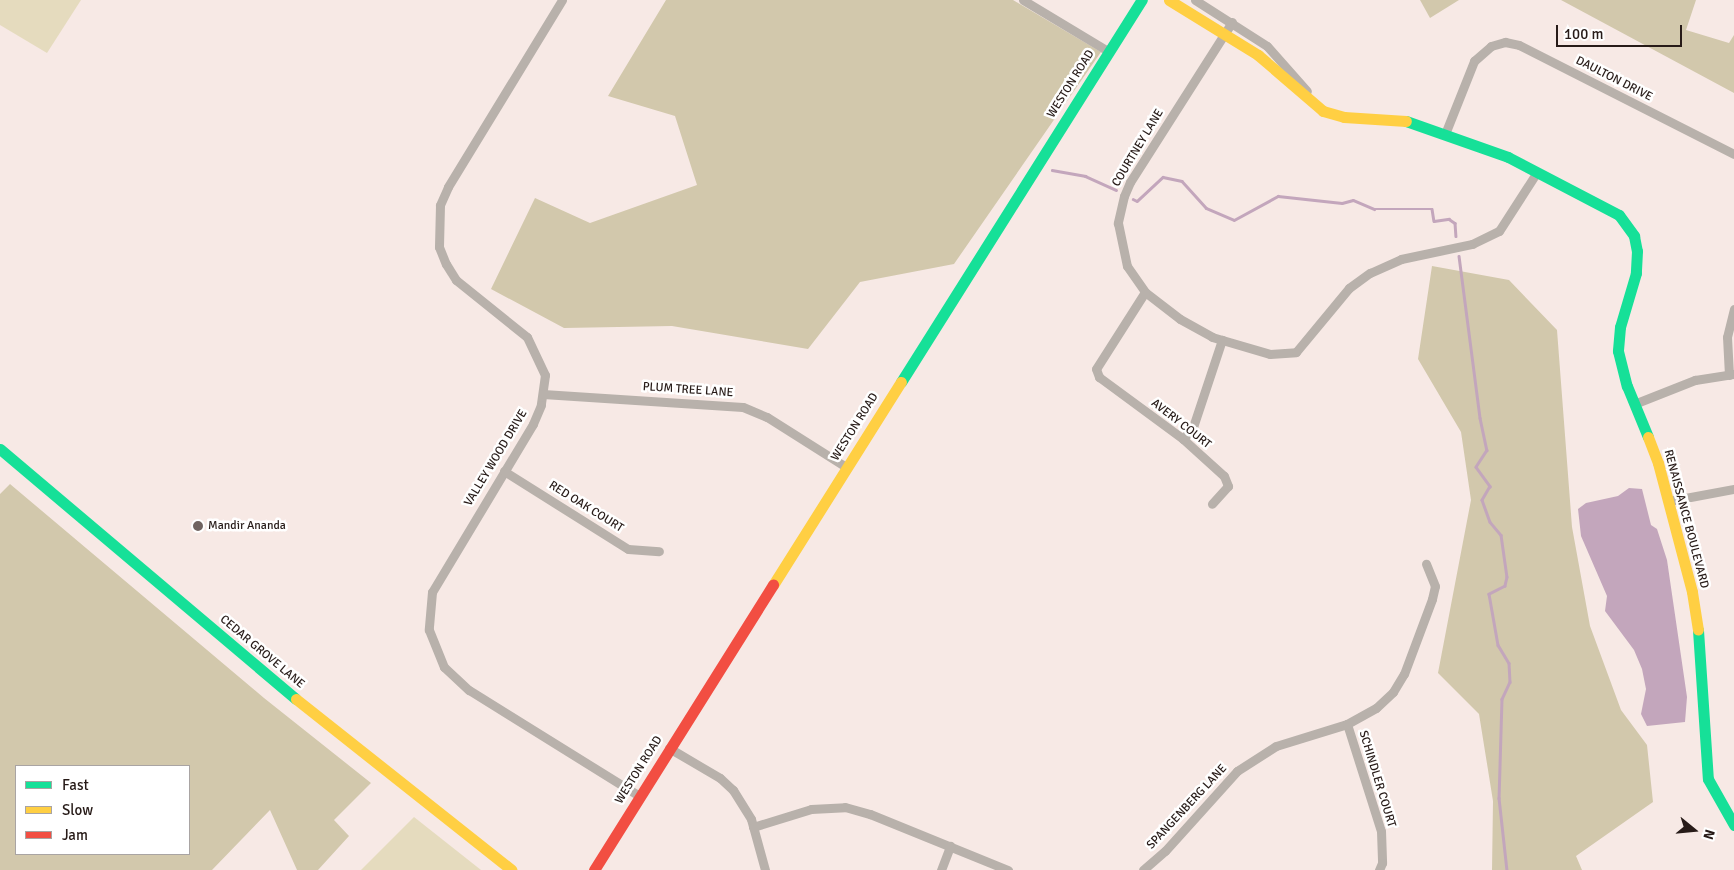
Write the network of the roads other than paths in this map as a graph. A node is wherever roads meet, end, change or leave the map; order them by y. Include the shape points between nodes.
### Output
1 (562, 0) edge
2 (1023, 0) edge
3 (1142, 0) edge
4 (1169, 0) edge
5 (1195, 0) edge
6 (1232, 22) junction
7 (1224, 36) junction
8 (1108, 51) junction
9 (1323, 111) junction
10 (1445, 134) junction
11 (1734, 154) edge
12 (1537, 172) junction
13 (1145, 292) junction
14 (1734, 309) edge
15 (1222, 340) junction
16 (1732, 374) edge
17 (543, 394) junction
18 (1634, 404) junction
19 (1183, 439) junction
20 (0, 449) edge
21 (846, 466) junction
22 (504, 471) junction
23 (1734, 489) edge
24 (1670, 501) junction
25 (1212, 504) dead end
26 (659, 551) dead end
27 (1426, 564) dead end
28 (1347, 724) junction
29 (669, 748) junction
30 (639, 796) junction
31 (1734, 824) edge
32 (753, 827) junction
33 (950, 846) junction
34 (512, 870) edge
35 (594, 870) edge
36 (765, 870) edge
37 (941, 870) edge
38 (1008, 870) edge
39 (1143, 870) edge
40 (1379, 870) edge

1 - 17 street, VALLEY WOOD DRIVE via 448,187 440,205 437,226 439,247 456,280 527,337 535,349 545,375
2 - 8 street
3 - 8 street, WESTON ROAD
4 - 7 street, RENAISSANCE BOULEVARD
5 - 6 street
6 - 7 street, COURTNEY LANE
6 - 9 street via 1267,46
7 - 9 street, RENAISSANCE BOULEVARD via 1273,67
7 - 13 street, COURTNEY LANE via 1124,196 1118,223 1122,252 1127,266
8 - 21 street, WESTON ROAD
9 - 10 street, RENAISSANCE BOULEVARD via 1344,117 1403,120
10 - 11 street, DAULTON DRIVE via 1474,61 1491,46 1505,42 1519,45
10 - 12 street, RENAISSANCE BOULEVARD via 1508,157
12 - 15 street, COURTNEY LANE via 1499,231 1472,244 1401,259 1370,273 1349,288 1296,352 1270,354
12 - 18 street, RENAISSANCE BOULEVARD via 1619,215 1634,236 1636,273 1620,327 1618,351
13 - 15 street, COURTNEY LANE via 1180,319
13 - 19 street, AVERY COURT via 1096,369 1099,377
14 - 16 street via 1727,337
15 - 19 street via 1193,427
16 - 18 street via 1695,380
17 - 21 street, PLUM TREE LANE via 743,407 767,417
17 - 22 street, VALLEY WOOD DRIVE via 533,424
18 - 24 street, RENAISSANCE BOULEVARD
19 - 25 street, AVERY COURT via 1224,476 1228,486
20 - 34 street, CEDAR GROVE LANE via 279,685
21 - 29 street, WESTON ROAD
22 - 26 street, RED OAK COURT via 628,549
22 - 30 street, VALLEY WOOD DRIVE via 432,592 429,630 435,652 444,667 468,690
23 - 24 street
24 - 31 street, RENAISSANCE BOULEVARD via 1698,625 1708,779
27 - 28 street, SPANGENBERG LANE via 1435,586 1404,674 1385,701
28 - 39 street, SPANGENBERG LANE via 1276,746 1237,771 1165,851
28 - 40 street, SCHINDLER COURT via 1382,831
29 - 30 street, WESTON ROAD
29 - 32 street via 720,778 732,790
30 - 35 street, WESTON ROAD
32 - 33 street via 811,809 845,807
32 - 36 street
33 - 37 street
33 - 38 street

